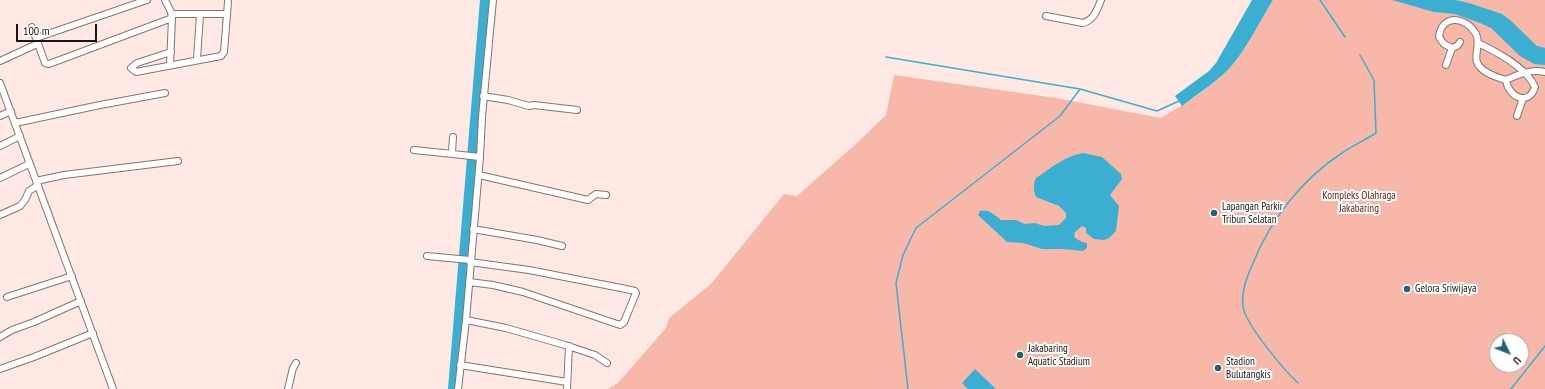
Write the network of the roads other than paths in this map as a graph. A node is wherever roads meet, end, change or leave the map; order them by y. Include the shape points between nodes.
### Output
1 (146, 0) edge
2 (165, 0) edge
3 (493, 0) edge
4 (1101, 0) edge
5 (228, 2) dead end
6 (200, 14) junction
7 (227, 14) junction
8 (172, 16) junction
9 (1046, 16) dead end
10 (32, 27) dead end
11 (36, 41) junction
12 (1460, 42) dead end
13 (1478, 43) junction
14 (1452, 48) junction
15 (171, 52) junction
16 (197, 59) junction
17 (0, 61) edge
18 (170, 65) junction
19 (1446, 65) dead end
20 (1524, 72) junction
21 (1545, 72) edge
22 (1506, 80) junction
23 (0, 83) edge
24 (165, 93) dead end
25 (483, 96) junction
26 (1523, 98) junction
27 (577, 110) dead end
28 (10, 111) junction
29 (0, 116) edge
30 (1517, 116) dead end
31 (15, 123) junction
32 (20, 136) junction
33 (453, 137) dead end
34 (0, 146) edge
35 (414, 150) dead end
36 (453, 154) junction
37 (475, 157) junction
38 (178, 161) dead end
39 (29, 164) junction
40 (478, 175) junction
41 (0, 178) edge
42 (37, 183) junction
43 (606, 195) dead end
44 (0, 215) edge
45 (473, 229) junction
46 (562, 246) dead end
47 (427, 256) dead end
48 (470, 261) junction
49 (72, 276) junction
50 (469, 282) junction
51 (7, 297) dead end
52 (81, 301) junction
53 (466, 320) junction
54 (93, 333) junction
55 (0, 337) edge
56 (569, 346) junction
57 (296, 363) dead end
58 (607, 363) dead end
59 (460, 365) junction
60 (0, 369) edge
61 (567, 386) edge
62 (114, 389) edge
63 (288, 389) edge
64 (458, 389) edge

1 - 11 street
2 - 8 street
3 - 25 street
4 - 9 street via 1095,15 1083,24
5 - 7 street
6 - 7 street
6 - 8 street
6 - 16 street
7 - 16 street via 223,54
8 - 11 street via 49,64 45,63
8 - 15 street
10 - 11 street
11 - 17 street
12 - 14 street
13 - 14 street via 1477,35 1470,26 1452,20 1445,22 1440,29 1439,37 1444,44
13 - 20 street
13 - 22 street via 1477,62 1483,70
14 - 19 street
15 - 18 street
15 - 18 street via 137,63 131,68 136,72
16 - 18 street
20 - 21 street
20 - 22 street
20 - 26 street via 1535,87 1529,96
22 - 26 street via 1507,88 1515,97
23 - 28 street
24 - 31 street
25 - 27 street via 529,106
25 - 37 street
26 - 30 street
28 - 29 street
28 - 31 street
31 - 32 street
32 - 34 street
32 - 39 street
33 - 36 street
35 - 36 street
36 - 37 street
37 - 40 street
38 - 42 street via 64,175
39 - 41 street
39 - 42 street
40 - 43 street via 588,200 596,194
40 - 45 street
42 - 44 street via 20,206
42 - 49 street
45 - 46 street
45 - 48 street
47 - 48 street
48 - 50 street
48 - 50 street via 626,288 636,293 624,322 620,325 523,292
49 - 51 street
49 - 52 street
50 - 53 street
52 - 54 street
52 - 55 street
53 - 56 street
53 - 59 street
54 - 60 street
54 - 62 street
56 - 58 street via 596,355
56 - 61 street
57 - 63 street
59 - 61 street
59 - 64 street

